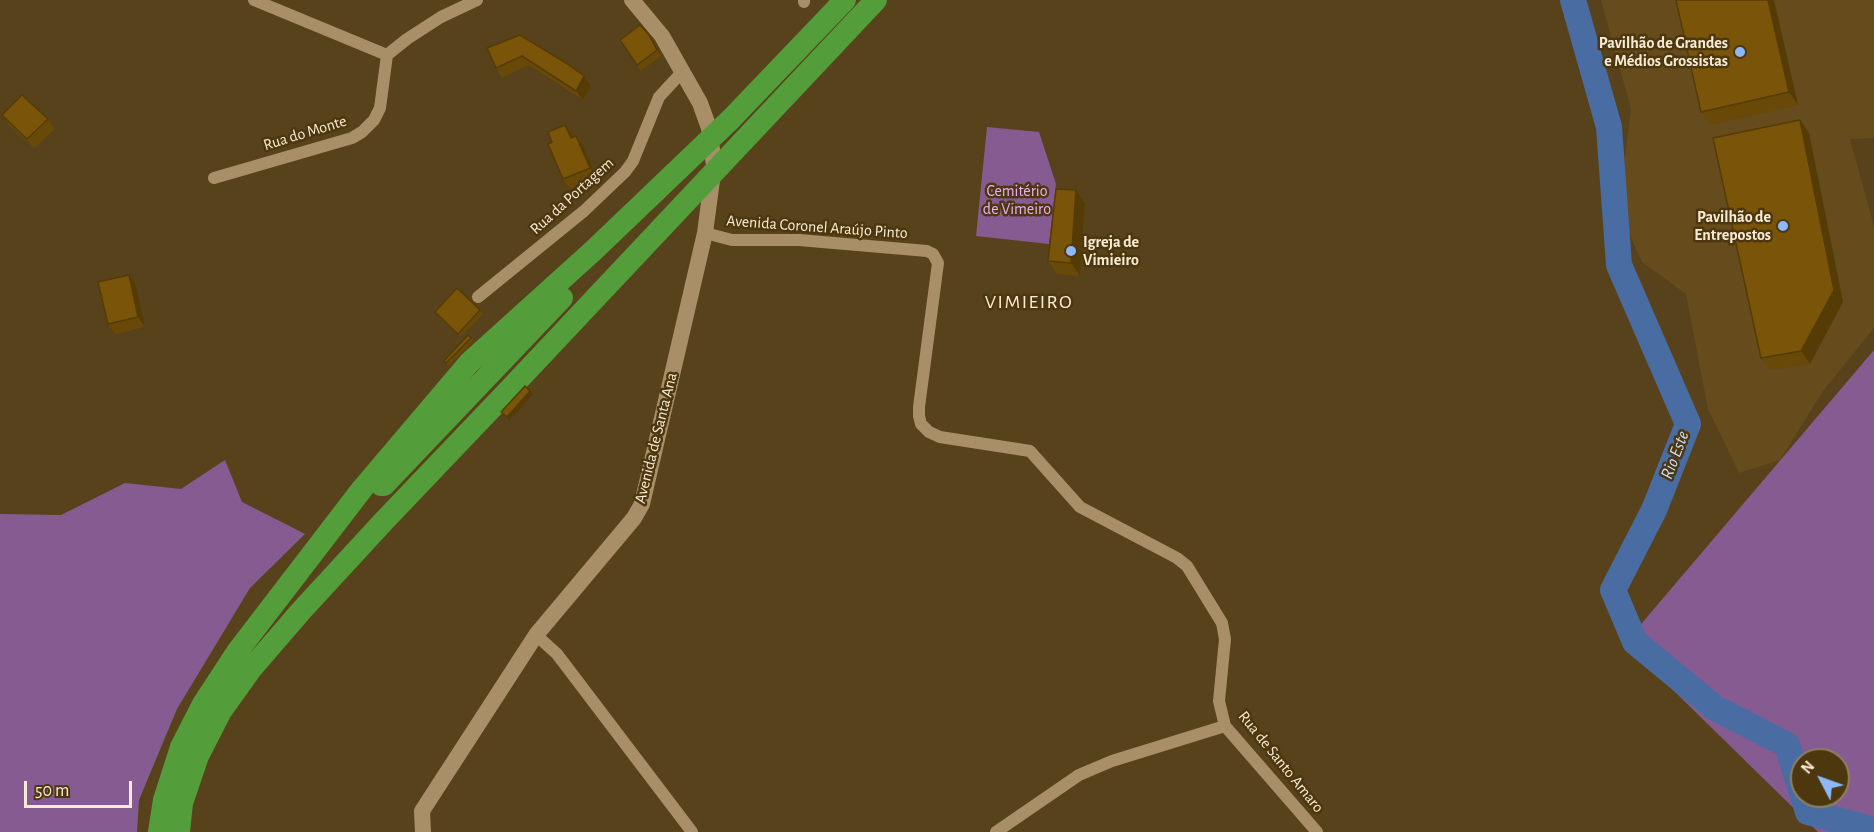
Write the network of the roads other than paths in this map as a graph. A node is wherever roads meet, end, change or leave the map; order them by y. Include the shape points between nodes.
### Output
1 (254, 0) edge
2 (477, 0) edge
3 (632, 0) edge
4 (844, 0) edge
5 (876, 0) edge
6 (387, 55) junction
7 (683, 71) junction
8 (214, 178) dead end
9 (705, 226) junction
10 (478, 297) dead end
11 (921, 424) joint
12 (536, 635) junction
13 (1225, 726) junction
14 (159, 832) edge
15 (179, 832) edge
16 (423, 832) edge
17 (692, 832) edge
18 (996, 832) edge
19 (1317, 832) edge

1 - 6 street
2 - 6 street via 441,17
3 - 7 street, Avenida de Santa Ana via 662,36
4 - 14 highway via 731,119 469,363 362,489 237,652 203,704 181,747 164,800
5 - 15 highway via 383,522 251,669 221,711 195,765 182,803
6 - 8 street, Rua do Monte via 380,108 368,128 352,138
7 - 9 street, Avenida de Santa Ana via 709,128 714,165
7 - 10 street, Rua da Portagem via 659,97 625,172 584,211
9 - 11 street, Avenida Coronel Araújo Pinto via 732,240 800,240 933,254 938,263 919,407
9 - 12 street, Avenida de Santa Ana via 642,504
11 - 13 street, Rua de Santo Amaro via 940,438 1030,451 1080,507 1187,566 1222,623 1225,639 1219,701
12 - 16 street, Avenida de Santa Ana via 422,811
12 - 17 street via 557,654
13 - 18 street via 1112,760 1079,775
13 - 19 street, Rua de Santo Amaro

